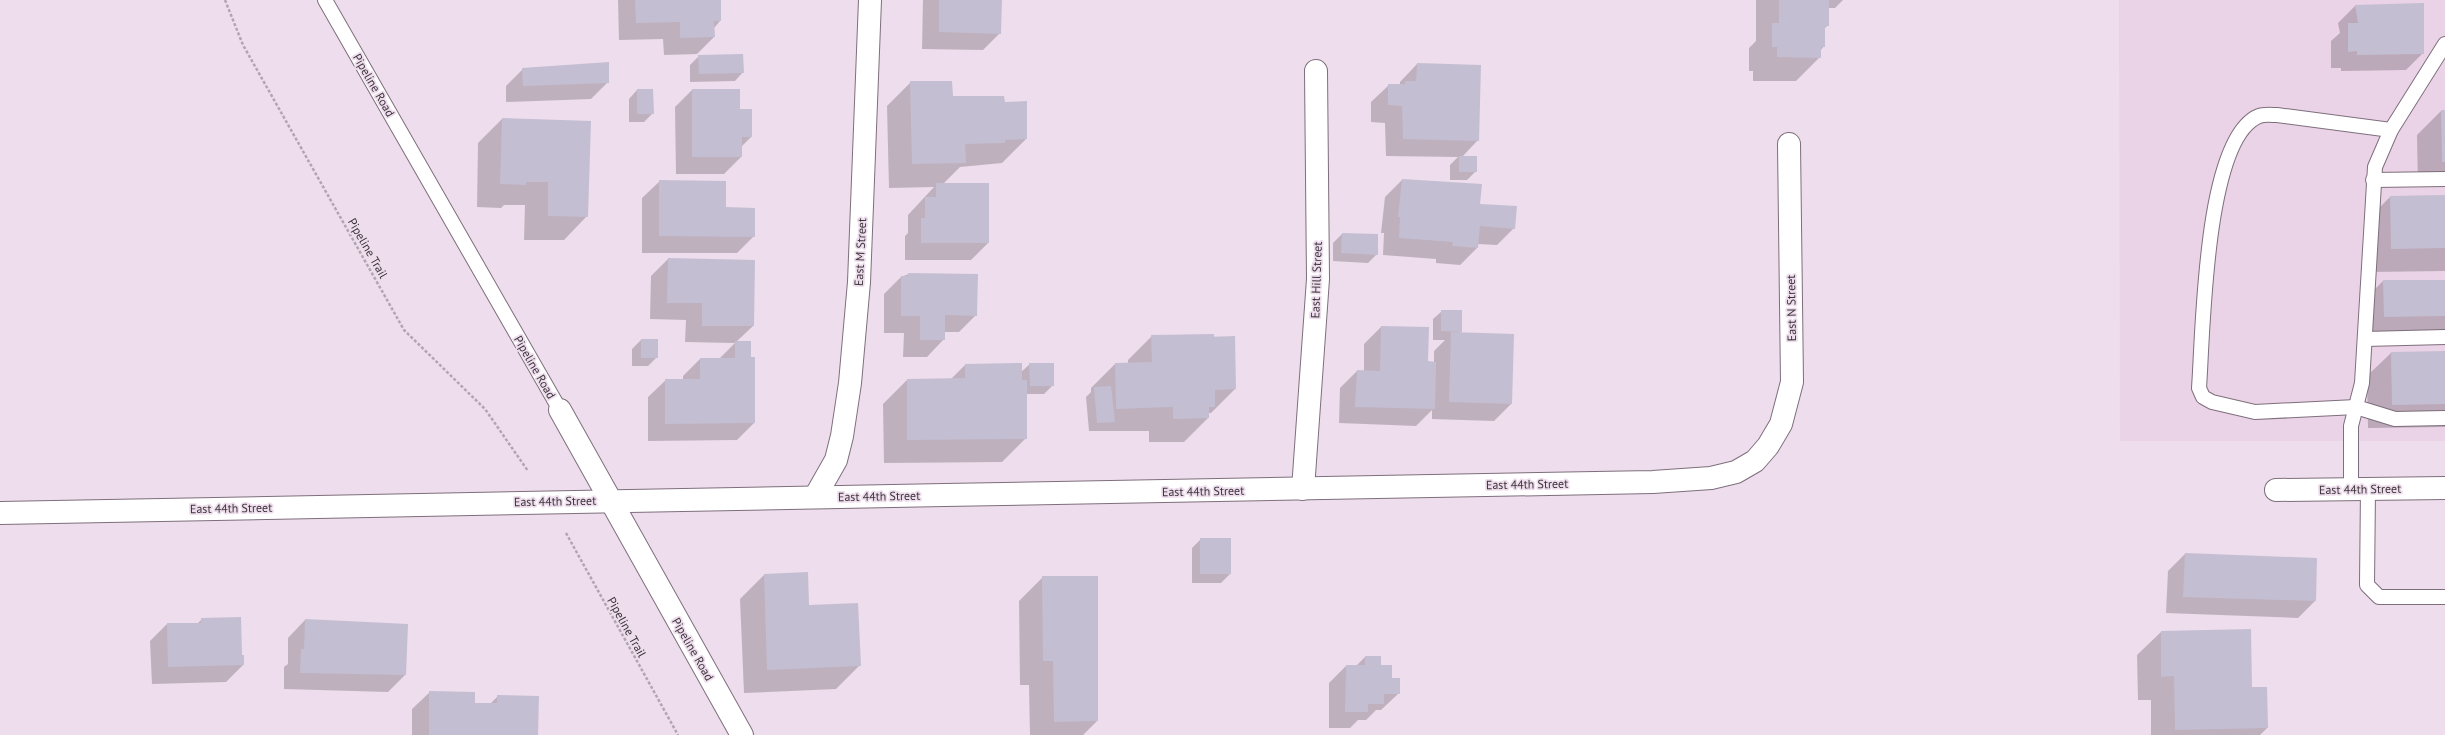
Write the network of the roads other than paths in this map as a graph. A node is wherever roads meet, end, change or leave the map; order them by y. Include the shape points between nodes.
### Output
1 (325, 0) edge
2 (870, 0) edge
3 (2445, 44) edge
4 (1316, 71) dead end
5 (2391, 130) junction
6 (1789, 144) dead end
7 (2445, 179) edge
8 (2373, 180) junction
9 (2445, 337) edge
10 (2365, 339) junction
11 (2356, 407) junction
12 (560, 410) joint
13 (2445, 418) edge
14 (1755, 461) joint
15 (2445, 488) edge
16 (1303, 489) junction
17 (2360, 489) junction
18 (2276, 490) dead end
19 (815, 497) junction
20 (609, 500) junction
21 (0, 513) edge
22 (2445, 597) edge
23 (742, 735) edge

1 - 12 lane, Pipeline Road
2 - 19 street, East M Street via 858,282 850,383 836,460
3 - 5 lane
4 - 16 street, East Hill Street via 1318,279
5 - 8 lane via 2375,167
5 - 11 lane via 2260,115 2249,122 2236,140 2222,174 2211,222 2199,388 2203,397 2212,402 2255,412
6 - 14 street, East N Street via 1792,382 1781,424 1768,446
7 - 8 lane
8 - 10 lane
9 - 10 lane
10 - 11 lane via 2362,382
11 - 13 lane via 2395,419
11 - 17 lane via 2351,426
12 - 20 street, Pipeline Road
14 - 16 street, East 44th Street via 1736,472 1710,478 1653,482
15 - 17 street, East 44th Street
16 - 19 street, East 44th Street
17 - 18 street, East 44th Street
17 - 22 lane via 2367,585 2379,596
19 - 20 street, East 44th Street
20 - 21 street, East 44th Street
20 - 23 street, Pipeline Road

